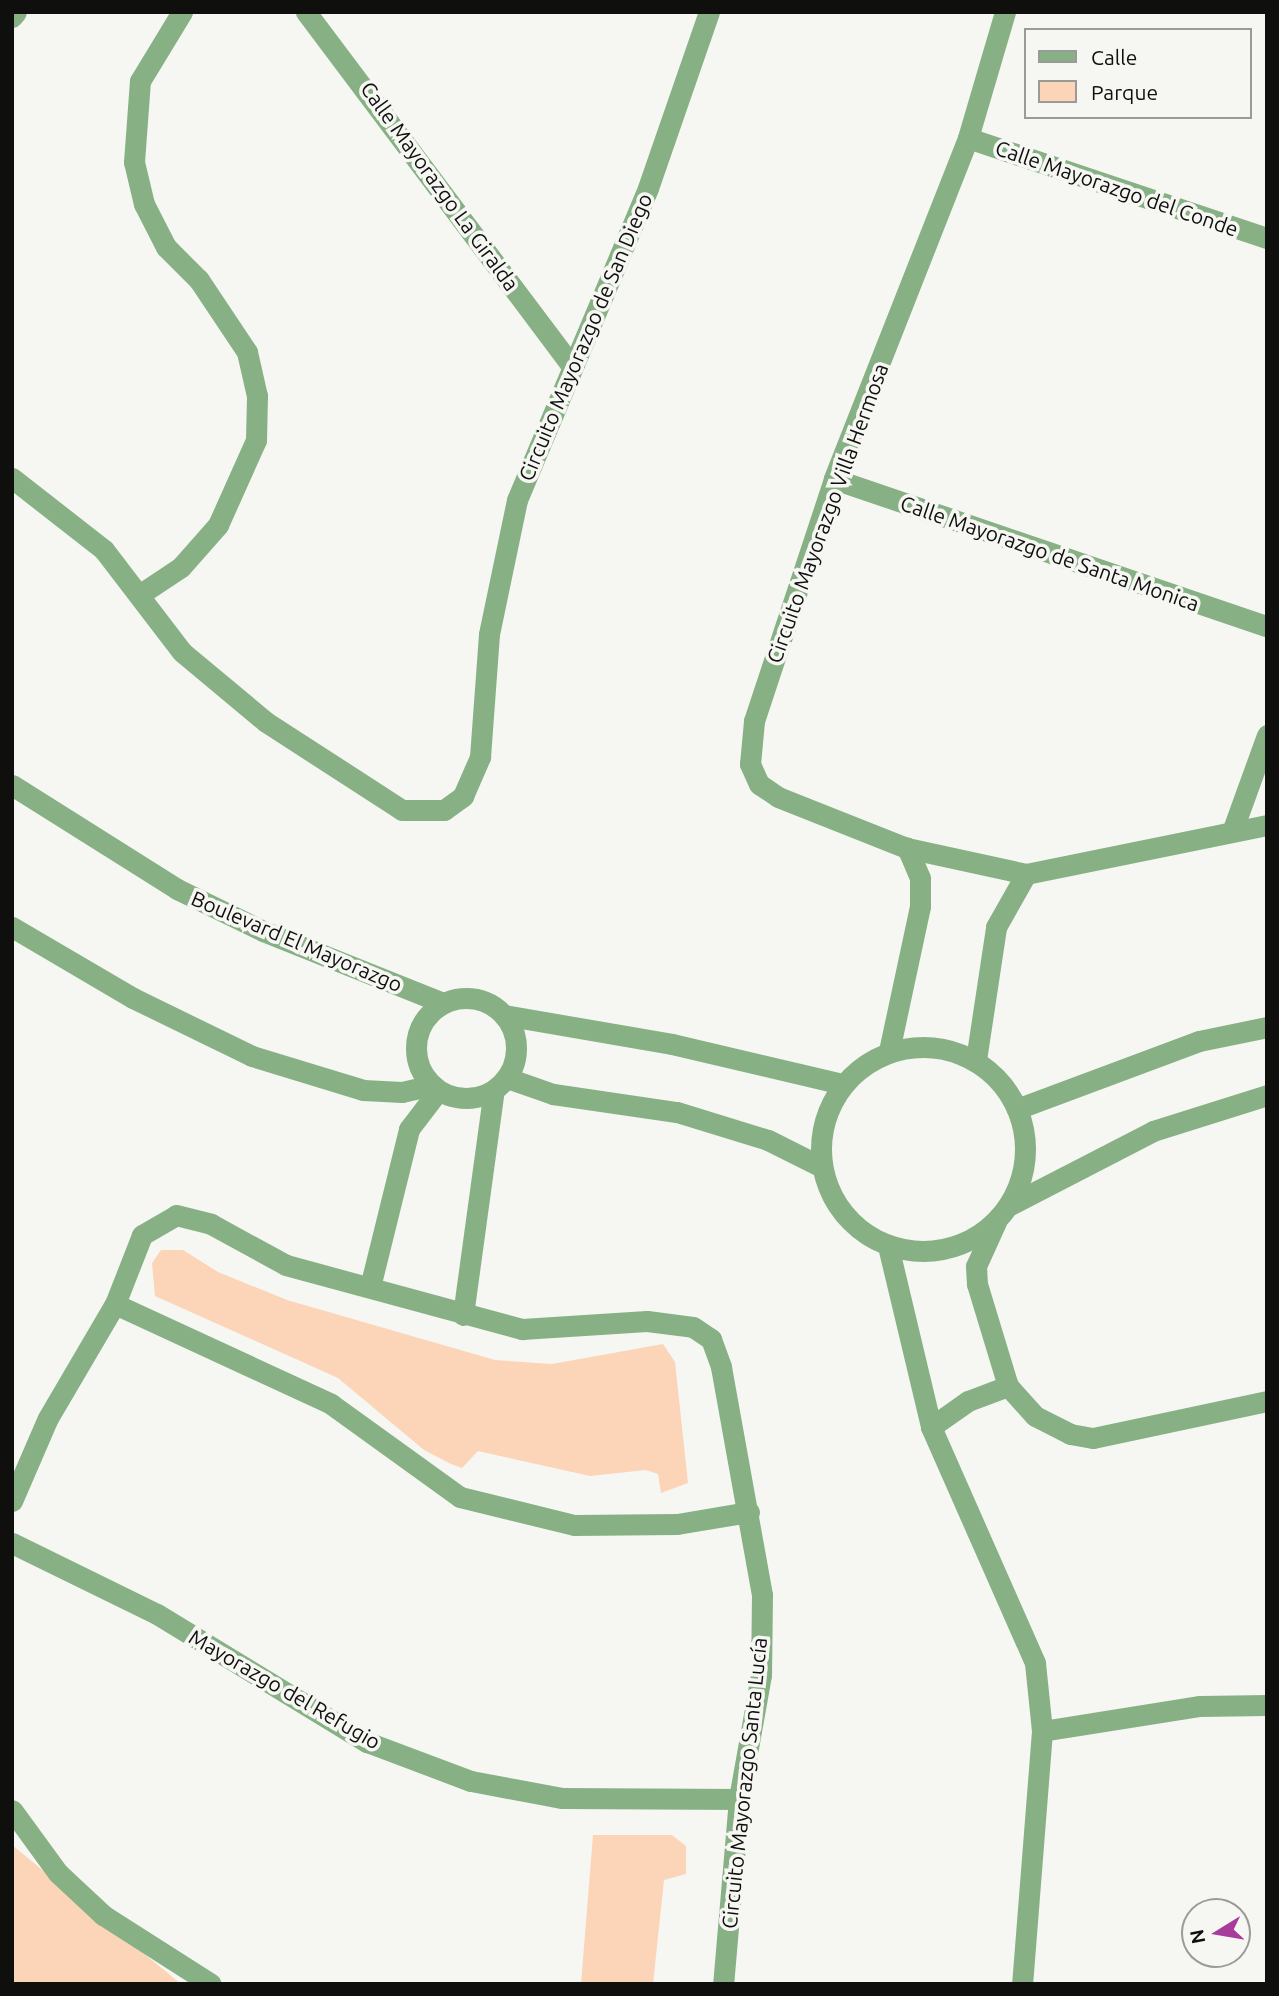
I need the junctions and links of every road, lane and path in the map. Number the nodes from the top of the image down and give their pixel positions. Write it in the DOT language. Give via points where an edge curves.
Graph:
graph roads {
  1 [pos="16,12"];
  2 [pos="182,12"];
  3 [pos="306,12"];
  4 [pos="709,12"];
  5 [pos="1005,12"];
  6 [pos="12,16"];
  7 [pos="968,138"];
  8 [pos="1267,238"];
  9 [pos="570,364"];
  10 [pos="12,478"];
  11 [pos="834,479"];
  12 [pos="142,593"];
  13 [pos="1267,626"];
  14 [pos="1267,734"];
  15 [pos="12,785"];
  16 [pos="1267,825"];
  17 [pos="1233,829"];
  18 [pos="907,848"];
  19 [pos="1026,874"];
  20 [pos="12,926"];
  21 [pos="443,1003"];
  22 [pos="504,1015"];
  23 [pos="1267,1027"];
  24 [pos="889,1051"];
  25 [pos="976,1060"];
  26 [pos="501,1084"];
  27 [pos="843,1084"];
  28 [pos="435,1088"];
  29 [pos="1267,1095"];
  30 [pos="1017,1109"];
  31 [pos="822,1167"];
  32 [pos="1002,1214"];
  33 [pos="888,1246"];
  34 [pos="370,1287"];
  35 [pos="115,1304"];
  36 [pos="463,1315"];
  37 [pos="1008,1386"];
  38 [pos="1267,1401"];
  39 [pos="931,1427"];
  40 [pos="12,1501"];
  41 [pos="749,1511"];
  42 [pos="12,1544"];
  43 [pos="1267,1705"];
  44 [pos="1042,1731"];
  45 [pos="739,1799"];
  46 [pos="12,1810"];
  47 [pos="211,1984"];
  48 [pos="723,1984"];
  49 [pos="1022,1984"];
  1 -- 6 [label="street"];
  2 -- 12 [label="street" via="140,81 134,162 144,204 166,247 200,280 247,352 257,396 256,440 218,525 181,567"];
  3 -- 9 [label="street, Calle Mayorazgo La Giralda"];
  4 -- 9 [label="street, Circuito Mayorazgo de San Diego" via="648,188"];
  5 -- 7 [label="street, Circuito Mayorazgo Villa Hermosa"];
  7 -- 8 [label="street, Calle Mayorazgo del Conde"];
  7 -- 11 [label="street, Circuito Mayorazgo Villa Hermosa"];
  9 -- 12 [label="street, Circuito Mayorazgo de San Diego" via="517,500 489,634 480,757 463,796 444,810 402,810 266,722 182,652"];
  10 -- 12 [label="street, Circuito Mayorazgo de San Diego" via="104,550"];
  11 -- 13 [label="street, Calle Mayorazgo de Santa Monica"];
  11 -- 18 [label="street, Circuito Mayorazgo Villa Hermosa" via="754,721 750,764 769,793"];
  14 -- 17 [label="street"];
  15 -- 21 [label="street, Boulevard El Mayorazgo" via="177,889 263,931"];
  16 -- 17 [label="street"];
  17 -- 19 [label="street"];
  18 -- 19 [label="street, Circuito Mayorazgo Villa Hermosa"];
  18 -- 24 [label="street" via="920,877 920,906"];
  19 -- 25 [label="street" via="996,927"];
  20 -- 28 [label="street" via="133,998 252,1056 363,1090"];
  21 -- 22 [label="street" via="476,999"];
  21 -- 28 [label="street" via="417,1041 422,1071"];
  22 -- 26 [label="street" via="517,1046"];
  22 -- 27 [label="street" via="672,1044"];
  23 -- 30 [label="street" via="1199,1041"];
  24 -- 25 [label="street" via="918,1045"];
  24 -- 27 [label="street"];
  25 -- 30 [label="street"];
  26 -- 28 [label="street" via="463,1098"];
  26 -- 31 [label="street" via="677,1112 768,1140"];
  26 -- 36 [label="street"];
  27 -- 31 [label="street" via="828,1109"];
  28 -- 34 [label="street" via="409,1129"];
  29 -- 32 [label="street" via="1153,1131"];
  30 -- 32 [label="street" via="1025,1142 1022,1175"];
  31 -- 33 [label="street" via="845,1216"];
  32 -- 33 [label="street" via="951,1246 926,1252"];
  32 -- 37 [label="street" via="976,1266 977,1284"];
  33 -- 39 [label="street"];
  34 -- 35 [label="street, Circuito Mayorazgo Santa Lucía" via="286,1265 211,1224 176,1215 142,1236"];
  34 -- 36 [label="street, Circuito Mayorazgo Santa Lucía"];
  35 -- 40 [label="street, Circuito Mayorazgo Santa Lucía" via="48,1418"];
  35 -- 41 [label="street" via="331,1404 414,1468 473,1501 574,1525 677,1524"];
  36 -- 41 [label="street, Circuito Mayorazgo Santa Lucía" via="522,1329 647,1321 693,1327 717,1352"];
  37 -- 38 [label="street" via="1035,1416 1081,1437 1126,1434"];
  37 -- 39 [label="street" via="968,1401"];
  39 -- 44 [label="street" via="1035,1663"];
  41 -- 45 [label="street, Circuito Mayorazgo Santa Lucía" via="762,1595 761,1675"];
  42 -- 45 [label="street, Mayorazgo del Refugio" via="157,1614 367,1742 471,1781 562,1798"];
  43 -- 44 [label="street" via="1200,1706"];
  44 -- 49 [label="street"];
  45 -- 48 [label="street, Circuito Mayorazgo Santa Lucía"];
  46 -- 47 [label="street" via="58,1873 103,1915"];
}
